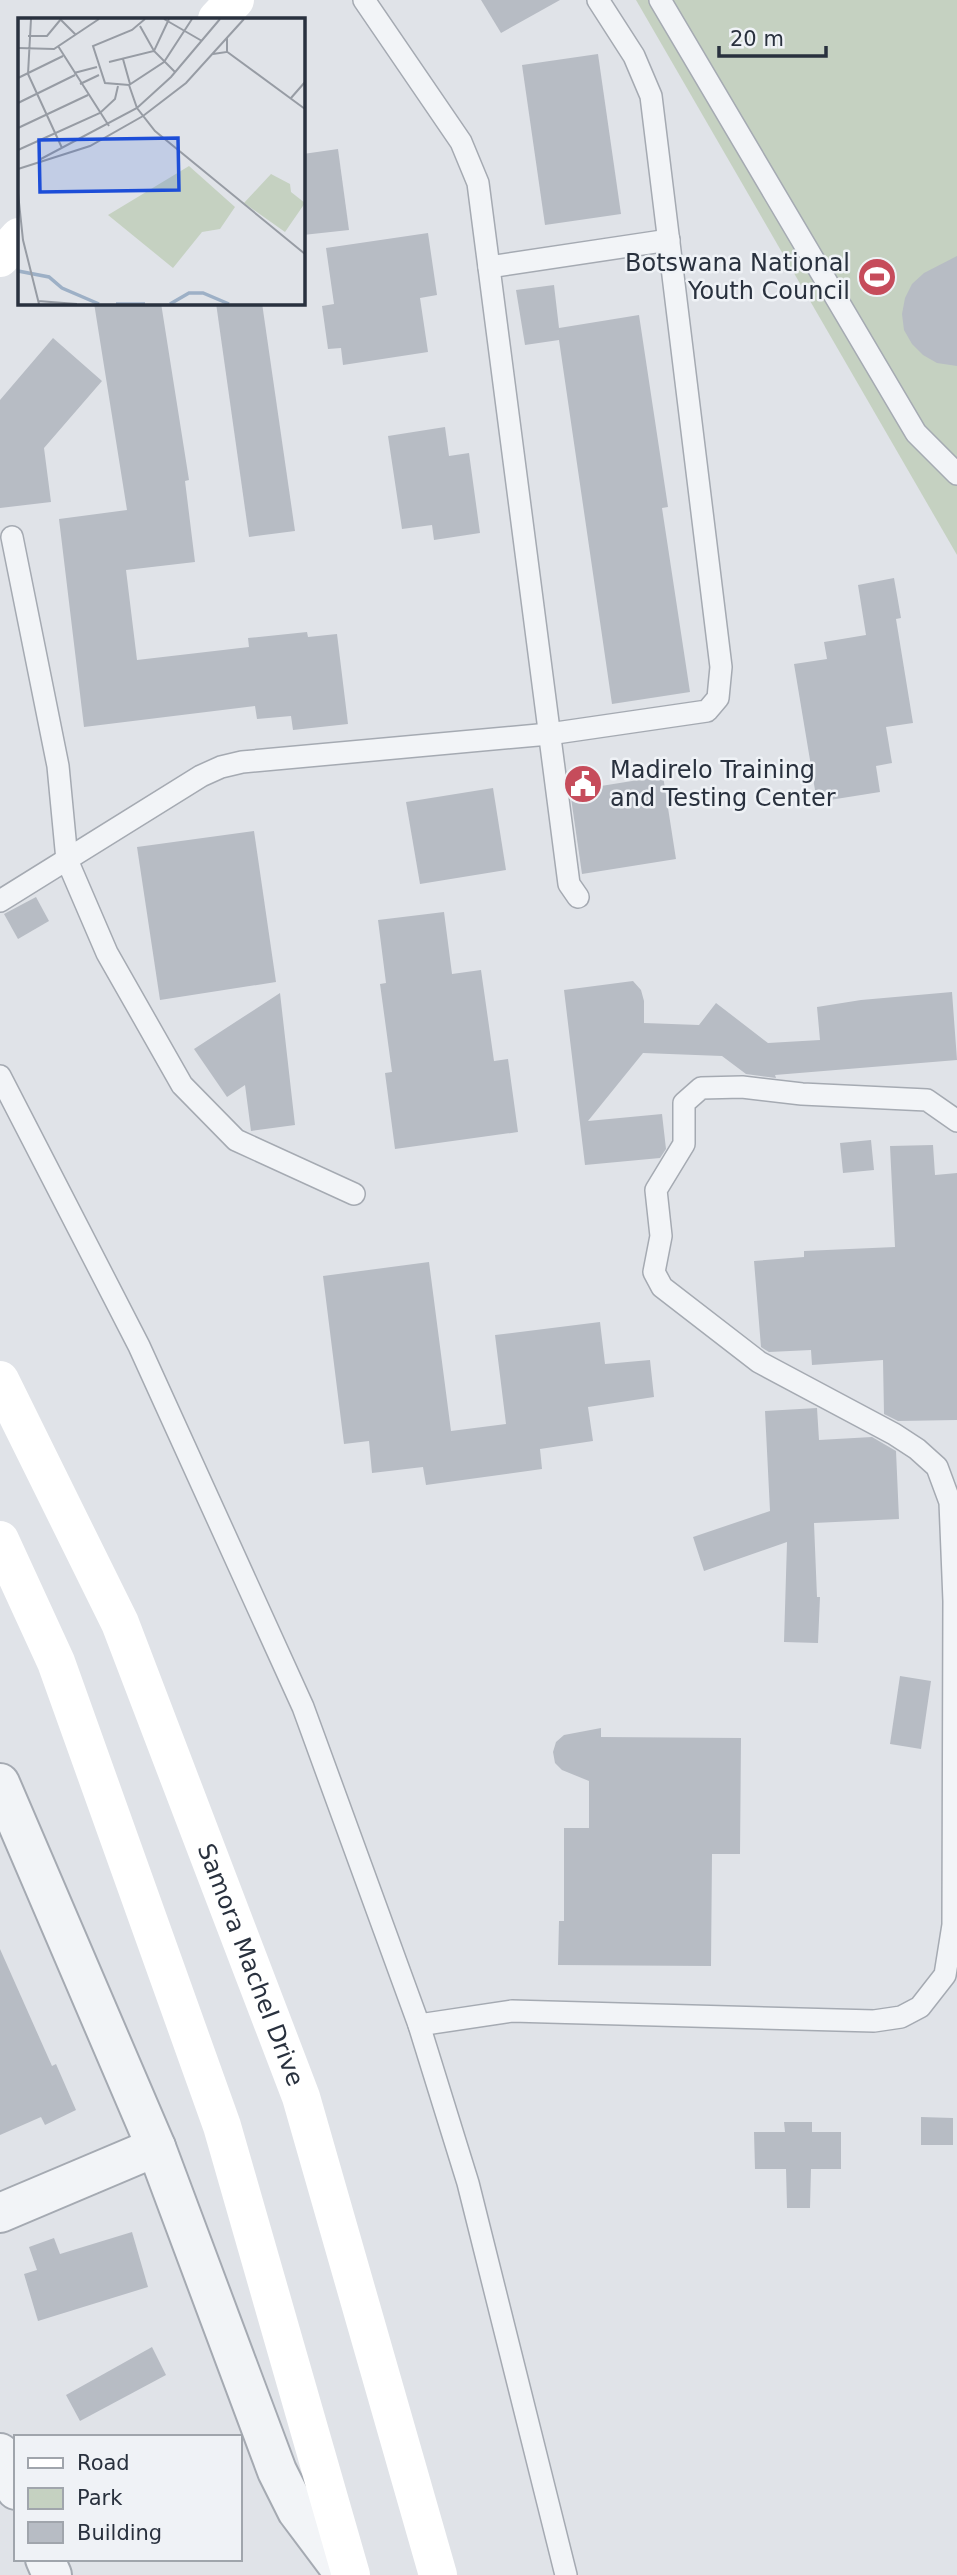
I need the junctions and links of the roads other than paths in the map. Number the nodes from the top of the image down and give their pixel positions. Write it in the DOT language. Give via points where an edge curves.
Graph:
graph roads {
  1 [pos="235,0"];
  2 [pos="364,0"];
  3 [pos="598,0"];
  4 [pos="660,0"];
  5 [pos="218,18"];
  6 [pos="18,238"];
  7 [pos="669,240"];
  8 [pos="0,258"];
  9 [pos="489,267"];
  10 [pos="957,474"];
  11 [pos="12,537"];
  12 [pos="549,734"];
  13 [pos="67,860"];
  14 [pos="578,897"];
  15 [pos="0,901"];
  16 [pos="0,1076"];
  17 [pos="957,1121"];
  18 [pos="354,1194"];
  19 [pos="0,1380"];
  20 [pos="0,1541"];
  21 [pos="0,1783"];
  22 [pos="419,2025"];
  23 [pos="156,2147"];
  24 [pos="0,2213"];
  25 [pos="0,2453"];
  26 [pos="14,2485"];
  27 [pos="345,2575"];
  28 [pos="351,2575"];
  29 [pos="438,2575"];
  30 [pos="566,2575"];
  1 -- 5 [label="main road"];
  2 -- 9 [label="lane" via="461,142 478,183"];
  3 -- 7 [label="lane" via="634,56 651,96"];
  4 -- 10 [label="lane" via="916,433"];
  6 -- 8 [label="main road"];
  7 -- 9 [label="lane"];
  7 -- 12 [label="lane" via="721,667 718,698 707,711"];
  9 -- 12 [label="lane"];
  11 -- 13 [label="lane" via="58,766"];
  12 -- 13 [label="lane" via="221,767"];
  12 -- 14 [label="lane" via="569,884"];
  13 -- 15 [label="lane"];
  13 -- 18 [label="lane" via="107,953 182,1085 236,1140"];
  16 -- 22 [label="lane" via="139,1346 289,1674"];
  17 -- 22 [label="lane" via="927,1100 701,1088 684,1103 684,1144 656,1190 661,1236 654,1272 662,1287 759,1362 894,1434 937,1467 950,1502 954,1601 953,1925 945,1975 920,2007 901,2017 874,2021 512,2011"];
  19 -- 29 [label="main road, Samora Machel Drive" via="120,1623 301,2097"];
  20 -- 28 [label="main road" via="55,1662 222,2126"];
  21 -- 23 [label="street"];
  22 -- 30 [label="lane" via="468,2183"];
  23 -- 24 [label="street"];
  23 -- 27 [label="street" via="277,2471 297,2511"];
  25 -- 26 [label="street"];
}
